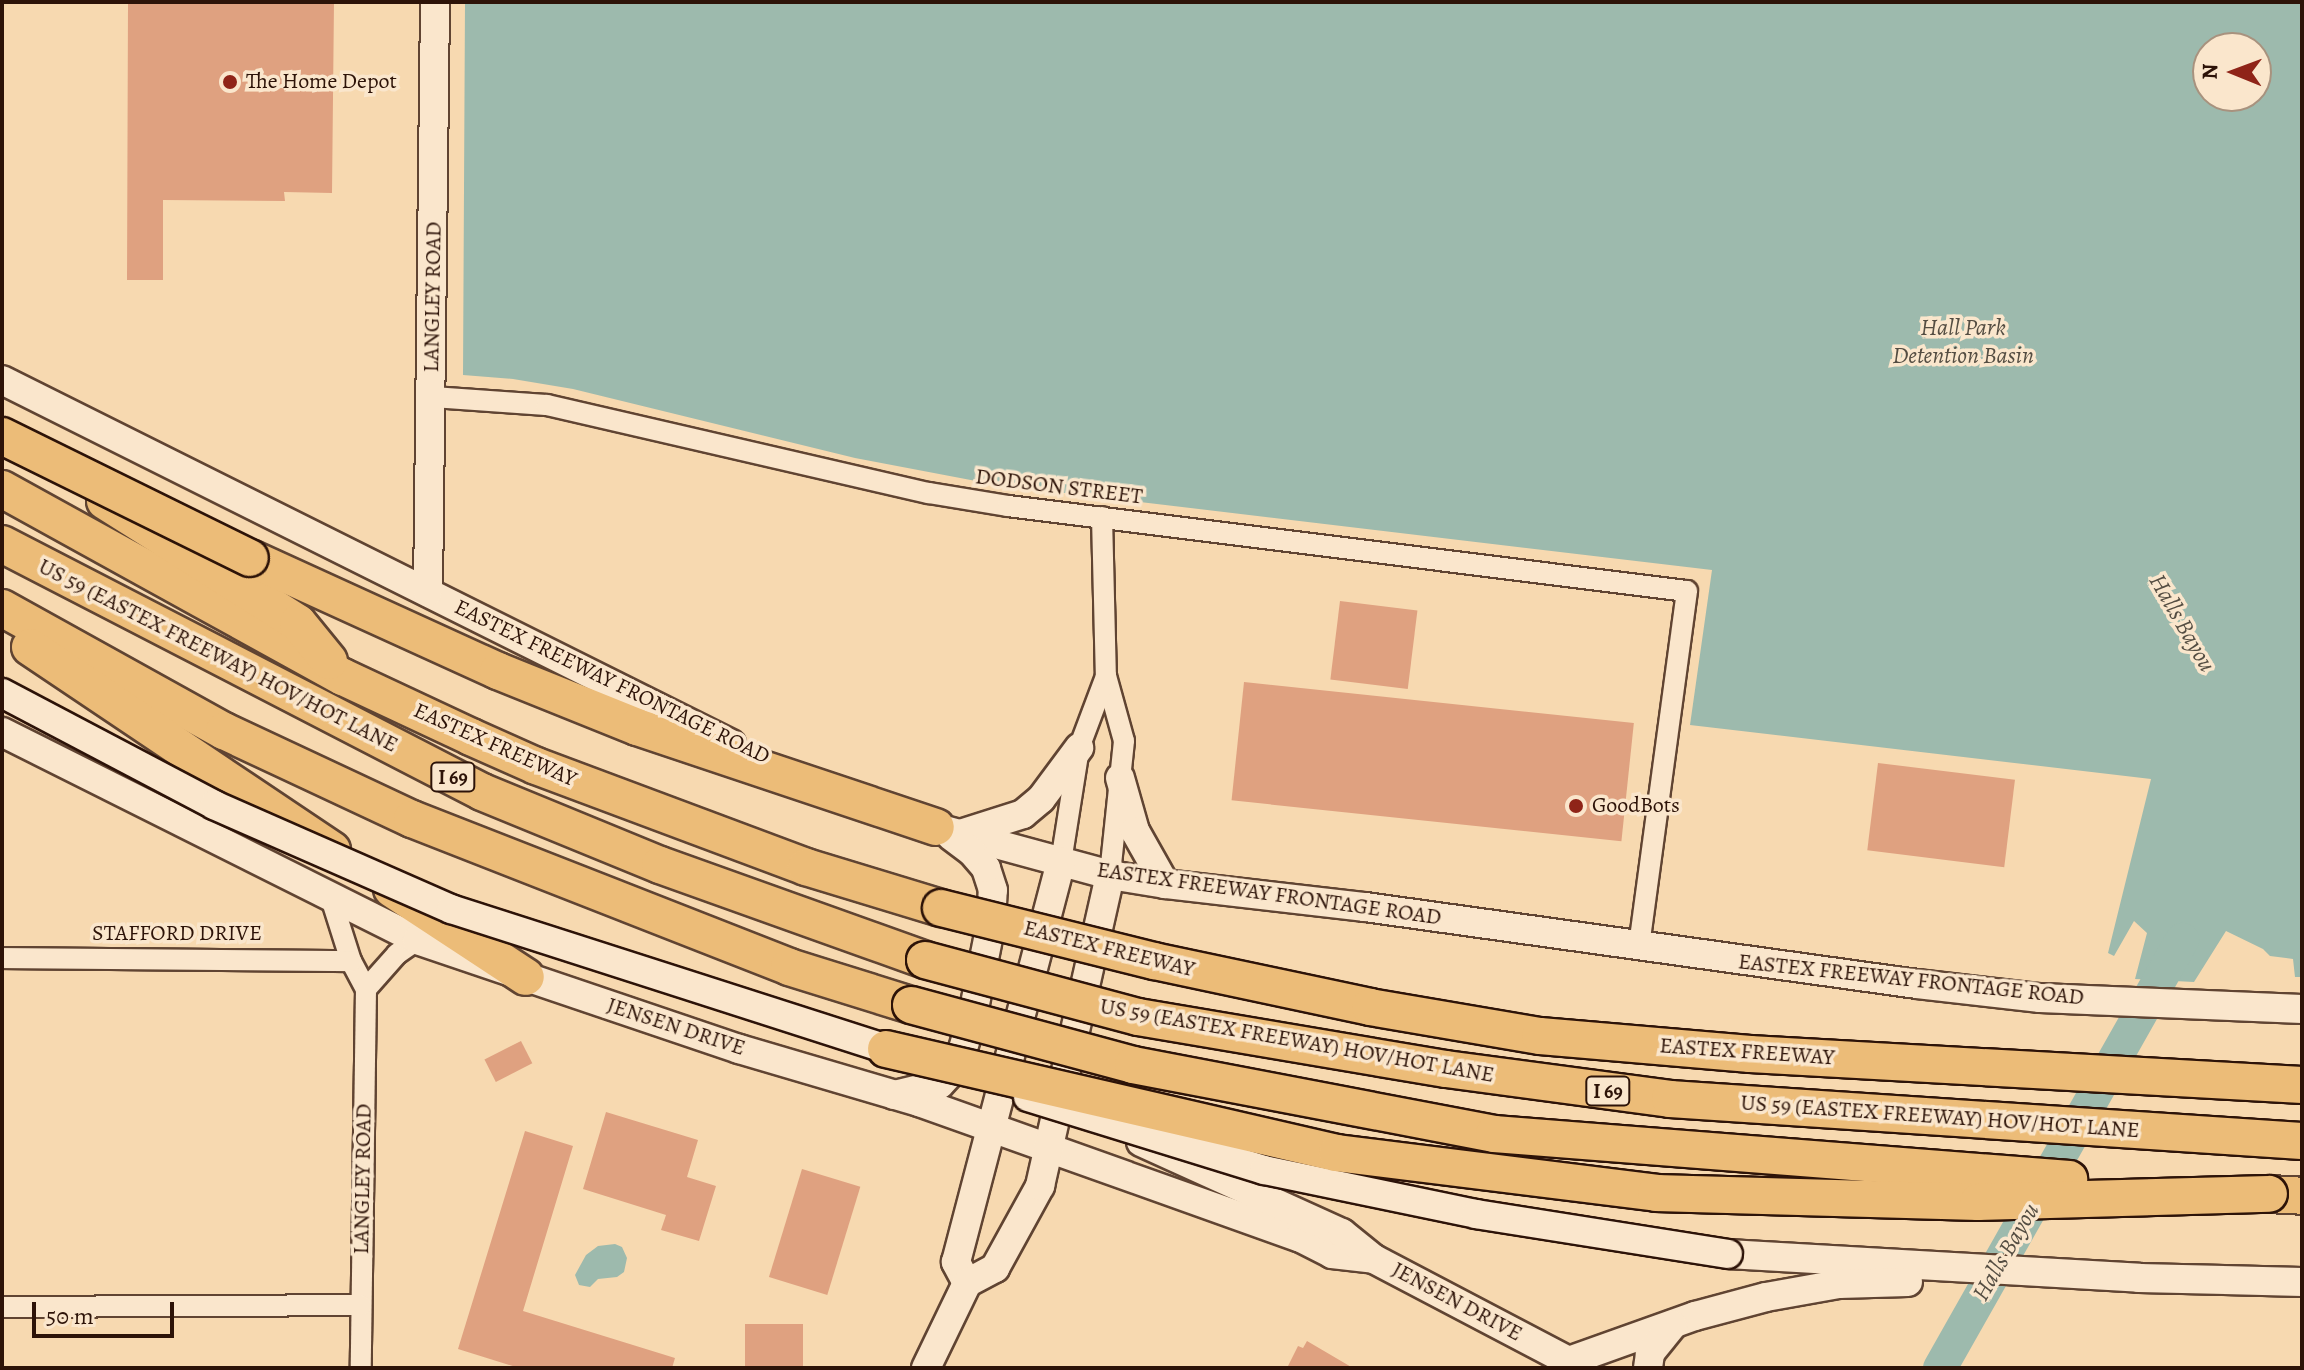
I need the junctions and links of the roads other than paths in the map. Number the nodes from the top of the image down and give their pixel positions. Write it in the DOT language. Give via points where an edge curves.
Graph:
graph roads {
  1 [pos="435,2"];
  2 [pos="2,380"];
  3 [pos="432,397"];
  4 [pos="2,436"];
  5 [pos="2,489"];
  6 [pos="1102,517"];
  7 [pos="2,544"];
  8 [pos="428,592"];
  9 [pos="2,608"];
  10 [pos="2,628"];
  11 [pos="1106,676"];
  12 [pos="343,677"];
  13 [pos="2,693"];
  14 [pos="2,732"];
  15 [pos="1079,748"];
  16 [pos="1120,778"];
  17 [pos="946,830"];
  18 [pos="1061,862"];
  19 [pos="1110,875"];
  20 [pos="1165,884"];
  21 [pos="331,898"];
  22 [pos="417,940"];
  23 [pos="1639,947"];
  24 [pos="2,958"];
  25 [pos="351,961"];
  26 [pos="526,977"];
  27 [pos="366,989"];
  28 [pos="2302,1009"];
  29 [pos="886,1049"];
  30 [pos="2302,1085"];
  31 [pos="893,1095"];
  32 [pos="1059,1100"];
  33 [pos="991,1128"];
  34 [pos="2302,1141"];
  35 [pos="1051,1149"];
  36 [pos="2286,1195"];
  37 [pos="1374,1259"];
  38 [pos="1841,1273"];
  39 [pos="2302,1282"];
  40 [pos="967,1283"];
  41 [pos="361,1305"];
  42 [pos="2,1307"];
  43 [pos="1673,1325"];
  44 [pos="1576,1364"];
  45 [pos="361,1368"];
  46 [pos="926,1368"];
  47 [pos="1648,1368"];
  1 -- 3 [label="main road, LANGLEY ROAD"];
  2 -- 8 [label="main road, EASTEX FREEWAY FRONTAGE ROAD"];
  3 -- 6 [label="street, DODSON STREET" via="547,405 929,493"];
  3 -- 8 [label="main road, LANGLEY ROAD"];
  4 -- 12 [label="highway" via="298,623"];
  4 -- 17 [label="highway, bridge" via="250,558 498,671 637,727"];
  5 -- 12 [label="highway, EASTEX FREEWAY / I 69"];
  6 -- 11 [label="street"];
  6 -- 23 [label="street, DODSON STREET" via="1687,591"];
  7 -- 34 [label="highway, US 59 (EASTEX FREEWAY) HOV/HOT LANE / I 69, bridge" via="482,792 660,865 925,960 1138,1017 1446,1069 1670,1099"];
  8 -- 17 [label="main road, EASTEX FREEWAY FRONTAGE ROAD" via="726,742"];
  9 -- 36 [label="highway, I 69, bridge" via="224,731 412,819 789,967 1133,1065 1494,1134"];
  10 -- 26 [label="highway"];
  11 -- 15 [label="street"];
  11 -- 16 [label="street" via="1124,741"];
  12 -- 30 [label="highway, EASTEX FREEWAY / I 69, bridge" via="536,766 806,867 941,908 1370,1007 1540,1036 1750,1054"];
  13 -- 29 [label="main road, bridge" via="214,805 451,909"];
  14 -- 21 [label="main road, JENSEN DRIVE"];
  15 -- 17 [label="main road" via="1041,799 1023,814"];
  15 -- 18 [label="street"];
  16 -- 19 [label="street"];
  16 -- 20 [label="main road" via="1135,831"];
  17 -- 18 [label="main road, EASTEX FREEWAY FRONTAGE ROAD"];
  17 -- 31 [label="main road" via="986,868 993,890 972,1019 958,1065 940,1084"];
  18 -- 19 [label="main road, EASTEX FREEWAY FRONTAGE ROAD"];
  18 -- 33 [label="main road"];
  19 -- 20 [label="main road, EASTEX FREEWAY FRONTAGE ROAD"];
  19 -- 32 [label="main road"];
  20 -- 23 [label="main road, EASTEX FREEWAY FRONTAGE ROAD"];
  21 -- 22 [label="main road, JENSEN DRIVE"];
  21 -- 25 [label="street, LANGLEY ROAD"];
  22 -- 26 [label="main road, JENSEN DRIVE"];
  22 -- 27 [label="street"];
  23 -- 28 [label="main road, EASTEX FREEWAY FRONTAGE ROAD" via="2040,998"];
  24 -- 25 [label="street, STAFFORD DRIVE"];
  25 -- 27 [label="street, LANGLEY ROAD"];
  26 -- 31 [label="main road, JENSEN DRIVE"];
  27 -- 41 [label="street, LANGLEY ROAD"];
  29 -- 36 [label="highway, bridge" via="1337,1153 1656,1193 1978,1202"];
  29 -- 38 [label="main road, bridge" via="1264,1170 1476,1214"];
  31 -- 33 [label="main road, JENSEN DRIVE"];
  32 -- 35 [label="main road"];
  32 -- 37 [label="main road, JENSEN DRIVE" via="1109,1128 1342,1233"];
  33 -- 35 [label="main road, JENSEN DRIVE"];
  33 -- 40 [label="main road" via="956,1262"];
  35 -- 37 [label="main road, JENSEN DRIVE" via="1299,1237 1332,1254"];
  35 -- 40 [label="main road" via="1040,1186 995,1268"];
  37 -- 44 [label="main road, JENSEN DRIVE"];
  38 -- 39 [label="main road" via="1979,1269"];
  38 -- 43 [label="main road"];
  40 -- 46 [label="main road"];
  41 -- 42 [label="street"];
  41 -- 45 [label="street, LANGLEY ROAD"];
  43 -- 44 [label="main road"];
  43 -- 47 [label="main road" via="1650,1353"];
}
